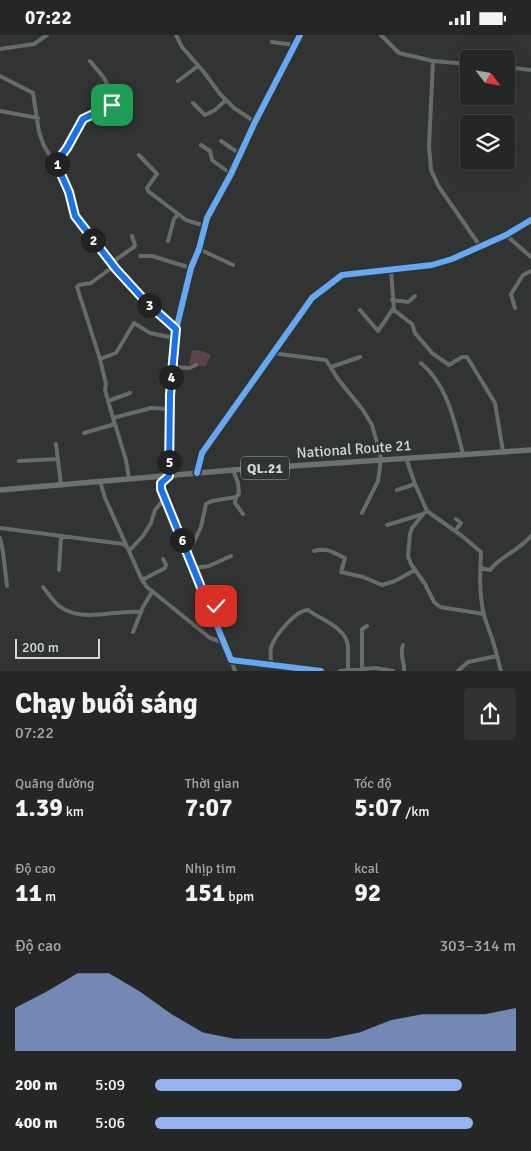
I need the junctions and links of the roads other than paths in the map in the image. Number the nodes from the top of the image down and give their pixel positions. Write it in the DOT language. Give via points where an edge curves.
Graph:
graph roads {
  1 [pos="47,35"];
  2 [pos="176,35"];
  3 [pos="300,35"];
  4 [pos="381,35"];
  5 [pos="272,42"];
  6 [pos="295,45"];
  7 [pos="0,49"];
  8 [pos="90,61"];
  9 [pos="433,61"];
  10 [pos="460,63"];
  11 [pos="198,65"];
  12 [pos="515,68"];
  13 [pos="531,70"];
  14 [pos="0,75"];
  15 [pos="178,81"];
  16 [pos="226,100"];
  17 [pos="194,103"];
  18 [pos="0,111"];
  19 [pos="38,118"];
  20 [pos="255,122"];
  21 [pos="221,141"];
  22 [pos="202,145"];
  23 [pos="240,154"];
  24 [pos="139,155"];
  25 [pos="56,163"];
  26 [pos="231,174"];
  27 [pos="178,214"];
  28 [pos="531,220"];
  29 [pos="205,226"];
  30 [pos="506,235"];
  31 [pos="132,236"];
  32 [pos="168,241"];
  33 [pos="480,246"];
  34 [pos="199,249"];
  35 [pos="140,256"];
  36 [pos="531,257"];
  37 [pos="112,265"];
  38 [pos="233,265"];
  39 [pos="190,268"];
  40 [pos="391,270"];
  41 [pos="531,271"];
  42 [pos="414,296"];
  43 [pos="392,300"];
  44 [pos="393,309"];
  45 [pos="515,309"];
  46 [pos="360,310"];
  47 [pos="176,329"];
  48 [pos="174,338"];
  49 [pos="272,353"];
  50 [pos="360,357"];
  51 [pos="100,359"];
  52 [pos="421,363"];
  53 [pos="196,365"];
  54 [pos="172,367"];
  55 [pos="331,367"];
  56 [pos="130,393"];
  57 [pos="108,401"];
  58 [pos="170,409"];
  59 [pos="113,418"];
  60 [pos="115,424"];
  61 [pos="84,433"];
  62 [pos="56,444"];
  63 [pos="531,449"];
  64 [pos="503,451"];
  65 [pos="463,454"];
  66 [pos="406,458"];
  67 [pos="58,459"];
  68 [pos="381,459"];
  69 [pos="19,461"];
  70 [pos="233,470"];
  71 [pos="197,473"];
  72 [pos="169,476"];
  73 [pos="129,479"];
  74 [pos="100,481"];
  75 [pos="415,484"];
  76 [pos="60,485"];
  77 [pos="0,490"];
  78 [pos="397,490"];
  79 [pos="236,497"];
  80 [pos="165,498"];
  81 [pos="426,512"];
  82 [pos="243,513"];
  83 [pos="362,513"];
  84 [pos="456,519"];
  85 [pos="387,525"];
  86 [pos="0,529"];
  87 [pos="455,531"];
  88 [pos="61,536"];
  89 [pos="531,537"];
  90 [pos="0,538"];
  91 [pos="128,549"];
  92 [pos="314,551"];
  93 [pos="188,554"];
  94 [pos="231,555"];
  95 [pos="163,559"];
  96 [pos="194,568"];
  97 [pos="480,568"];
  98 [pos="415,570"];
  99 [pos="59,571"];
  100 [pos="142,580"];
  101 [pos="7,586"];
  102 [pos="43,587"];
  103 [pos="152,592"];
  104 [pos="226,599"];
  105 [pos="208,602"];
  106 [pos="209,607"];
  107 [pos="233,609"];
  108 [pos="141,612"];
  109 [pos="484,614"];
  110 [pos="367,626"];
  111 [pos="133,632"];
  112 [pos="223,642"];
  113 [pos="403,645"];
  114 [pos="497,656"];
  115 [pos="231,659"];
  116 [pos="271,664"];
  117 [pos="362,669"];
  118 [pos="375,669"];
  119 [pos="461,670"];
  120 [pos="235,671"];
  121 [pos="321,671"];
  122 [pos="344,671"];
  123 [pos="393,671"];
  124 [pos="404,671"];
  125 [pos="501,671"];
  1 -- 7 [label="street" via="34,44"];
  2 -- 11 [label="street"];
  3 -- 6 [label="street"];
  4 -- 9 [label="street" via="399,53"];
  5 -- 6 [label="street"];
  6 -- 20 [label="street"];
  8 -- 25 [label="street" via="116,103 83,119"];
  9 -- 10 [label="street"];
  9 -- 33 [label="street" via="431,169 439,187"];
  11 -- 15 [label="street"];
  11 -- 16 [label="street"];
  12 -- 13 [label="street"];
  14 -- 19 [label="street" via="34,93"];
  16 -- 17 [label="street" via="206,115"];
  16 -- 20 [label="street"];
  18 -- 19 [label="street"];
  19 -- 25 [label="street" via="44,146"];
  20 -- 23 [label="street"];
  21 -- 23 [label="street"];
  22 -- 26 [label="street" via="210,151 212,160"];
  23 -- 26 [label="street"];
  24 -- 27 [label="street" via="157,174 148,191"];
  25 -- 37 [label="street" via="75,216"];
  26 -- 29 [label="street"];
  27 -- 29 [label="street"];
  27 -- 32 [label="street"];
  28 -- 30 [label="street"];
  29 -- 34 [label="street"];
  30 -- 33 [label="street"];
  30 -- 36 [label="street"];
  31 -- 37 [label="street" via="136,245"];
  33 -- 40 [label="street" via="432,265"];
  34 -- 38 [label="street"];
  34 -- 39 [label="street"];
  35 -- 39 [label="street" via="152,256"];
  37 -- 47 [label="street"];
  37 -- 51 [label="street" via="91,283 77,287"];
  39 -- 47 [label="street"];
  40 -- 43 [label="street"];
  40 -- 49 [label="street" via="342,275 312,298"];
  41 -- 45 [label="street" via="523,275 510,294"];
  42 -- 43 [label="street" via="408,303"];
  43 -- 44 [label="street"];
  44 -- 46 [label="street" via="378,331"];
  44 -- 64 [label="street" via="412,324 415,333 432,353 447,365 462,357 468,358 495,403"];
  47 -- 48 [label="street"];
  48 -- 51 [label="street" via="150,333 134,323 116,353"];
  48 -- 54 [label="street"];
  49 -- 55 [label="street" via="326,361"];
  49 -- 71 [label="street" via="202,453"];
  50 -- 55 [label="street"];
  51 -- 57 [label="street"];
  52 -- 65 [label="street" via="442,387"];
  53 -- 54 [label="street"];
  54 -- 58 [label="street"];
  55 -- 68 [label="street" via="368,417"];
  56 -- 57 [label="street"];
  57 -- 59 [label="street"];
  58 -- 59 [label="street" via="151,408"];
  58 -- 72 [label="street"];
  59 -- 60 [label="street"];
  60 -- 61 [label="street"];
  60 -- 73 [label="street"];
  62 -- 67 [label="street"];
  63 -- 64 [label="highway, National Route 21 / QL.21"];
  64 -- 65 [label="highway, National Route 21 / QL.21"];
  65 -- 66 [label="highway, National Route 21 / QL.21"];
  66 -- 68 [label="highway, National Route 21 / QL.21"];
  66 -- 75 [label="street"];
  67 -- 69 [label="street"];
  67 -- 76 [label="street"];
  68 -- 70 [label="highway, National Route 21 / QL.21"];
  68 -- 83 [label="street" via="376,488"];
  70 -- 71 [label="highway, National Route 21 / QL.21"];
  70 -- 79 [label="street" via="239,487"];
  71 -- 72 [label="highway, National Route 21 / QL.21"];
  72 -- 73 [label="highway, National Route 21 / QL.21"];
  72 -- 80 [label="street" via="161,483"];
  73 -- 74 [label="highway, National Route 21 / QL.21"];
  74 -- 76 [label="highway, National Route 21 / QL.21"];
  74 -- 91 [label="street"];
  75 -- 78 [label="street"];
  75 -- 81 [label="street"];
  76 -- 77 [label="highway, National Route 21 / QL.21"];
  79 -- 82 [label="street" via="235,503"];
  79 -- 93 [label="street" via="206,505 202,527"];
  80 -- 91 [label="street" via="143,536"];
  80 -- 93 [label="street"];
  81 -- 85 [label="street"];
  81 -- 87 [label="street"];
  81 -- 98 [label="street" via="410,534 408,556"];
  84 -- 87 [label="street" via="461,523"];
  86 -- 88 [label="street"];
  87 -- 97 [label="street" via="481,552"];
  88 -- 91 [label="street" via="123,544"];
  88 -- 99 [label="street"];
  89 -- 97 [label="street" via="490,570"];
  90 -- 101 [label="street"];
  91 -- 100 [label="street"];
  92 -- 98 [label="street" via="331,551 344,559 341,572 379,584 390,583"];
  93 -- 96 [label="street"];
  94 -- 96 [label="street" via="209,566"];
  95 -- 100 [label="street" via="166,568"];
  96 -- 105 [label="street"];
  97 -- 109 [label="street"];
  98 -- 109 [label="street" via="434,603 440,607"];
  100 -- 103 [label="street"];
  102 -- 108 [label="street" via="58,605 69,611 91,616"];
  103 -- 108 [label="street"];
  103 -- 112 [label="street" via="214,640"];
  104 -- 105 [label="street"];
  105 -- 106 [label="street"];
  106 -- 107 [label="street" via="223,605"];
  106 -- 112 [label="street"];
  108 -- 111 [label="street"];
  109 -- 114 [label="street"];
  110 -- 117 [label="street" via="362,629"];
  112 -- 115 [label="street"];
  113 -- 124 [label="street"];
  114 -- 119 [label="street" via="468,662"];
  114 -- 125 [label="street"];
  115 -- 116 [label="street"];
  115 -- 120 [label="street"];
  116 -- 121 [label="street"];
  116 -- 122 [label="street" via="272,646 282,629 298,613 308,610 342,633 348,645"];
  117 -- 118 [label="street"];
  117 -- 122 [label="street"];
  118 -- 123 [label="street"];
}
